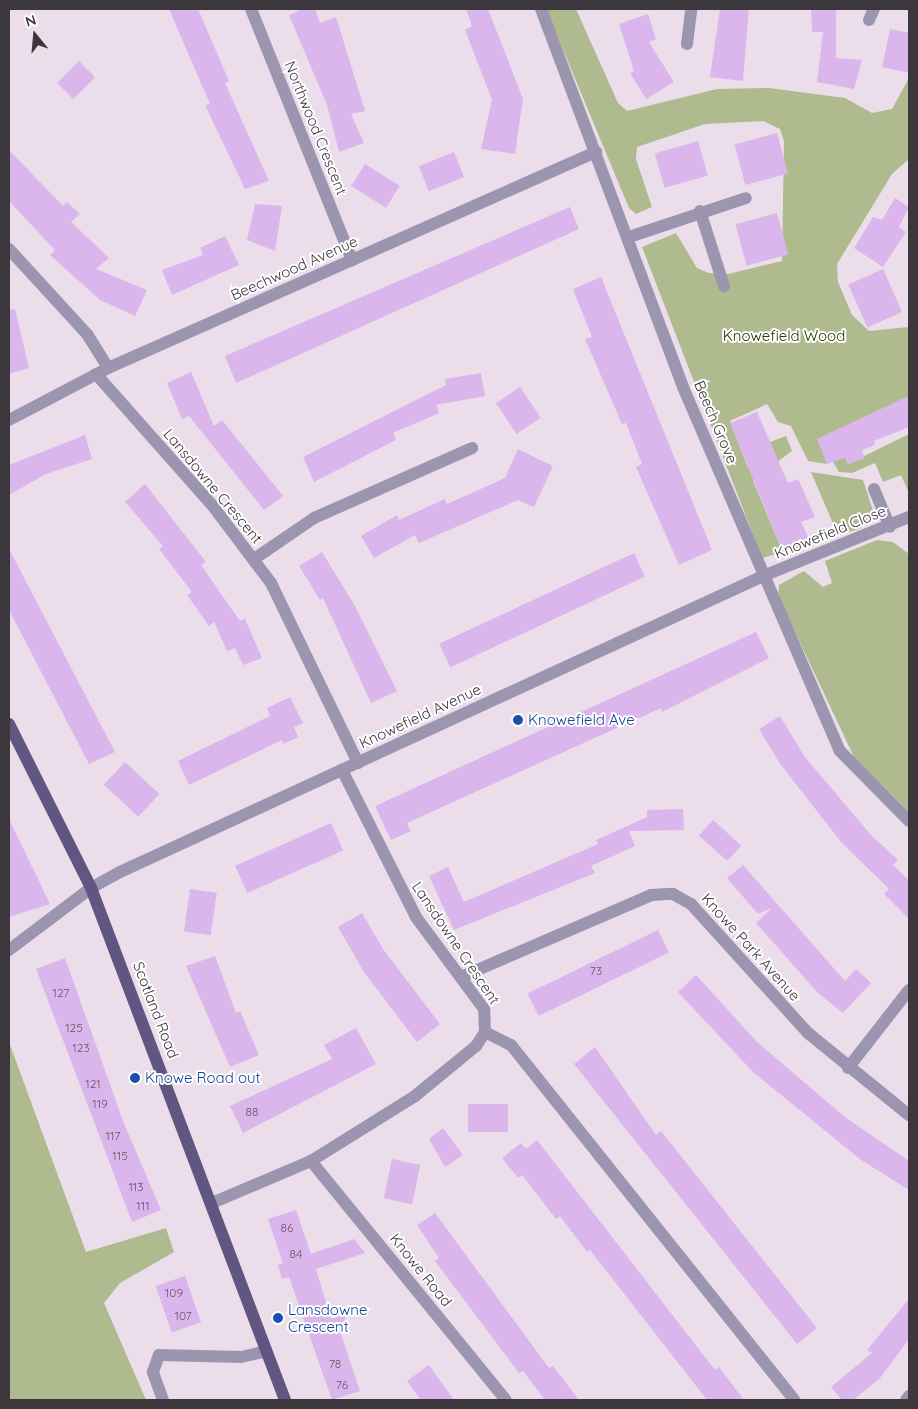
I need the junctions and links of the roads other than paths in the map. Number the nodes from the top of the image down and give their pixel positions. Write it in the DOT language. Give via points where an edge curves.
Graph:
graph roads {
  1 [pos="251,9"];
  2 [pos="540,9"];
  3 [pos="691,9"];
  4 [pos="687,44"];
  5 [pos="596,152"];
  6 [pos="746,198"];
  7 [pos="700,211"];
  8 [pos="629,237"];
  9 [pos="9,249"];
  10 [pos="352,260"];
  11 [pos="724,286"];
  12 [pos="108,368"];
  13 [pos="96,374"];
  14 [pos="9,420"];
  15 [pos="472,448"];
  16 [pos="874,489"];
  17 [pos="909,517"];
  18 [pos="890,527"];
  19 [pos="254,559"];
  20 [pos="763,576"];
  21 [pos="9,724"];
  22 [pos="358,763"];
  23 [pos="342,770"];
  24 [pos="909,821"];
  25 [pos="91,888"];
  26 [pos="9,950"];
  27 [pos="461,977"];
  28 [pos="909,990"];
  29 [pos="485,1032"];
  30 [pos="848,1068"];
  31 [pos="909,1114"];
  32 [pos="311,1160"];
  33 [pos="212,1203"];
  34 [pos="266,1351"];
  35 [pos="909,1396"];
  36 [pos="163,1400"];
  37 [pos="285,1400"];
  38 [pos="506,1400"];
  39 [pos="794,1400"];
  40 [pos="906,1400"];
  1 -- 10 [label="street, Northwood Crescent"];
  2 -- 5 [label="street, Beech Grove"];
  3 -- 4 [label="street"];
  5 -- 8 [label="street, Beech Grove"];
  5 -- 10 [label="street, Beechwood Avenue"];
  6 -- 7 [label="street"];
  7 -- 8 [label="street"];
  7 -- 11 [label="street"];
  8 -- 20 [label="street, Beech Grove" via="684,387"];
  9 -- 12 [label="street" via="87,334"];
  10 -- 12 [label="street, Beechwood Avenue"];
  12 -- 13 [label="street, Beechwood Avenue"];
  13 -- 14 [label="street, Beechwood Avenue"];
  13 -- 19 [label="street, Lansdowne Crescent" via="212,505"];
  15 -- 19 [label="street" via="314,518"];
  16 -- 18 [label="street"];
  17 -- 18 [label="street, Knowefield Close"];
  18 -- 20 [label="street, Knowefield Close"];
  19 -- 22 [label="street, Lansdowne Crescent" via="293,625"];
  20 -- 22 [label="street, Knowefield Avenue"];
  20 -- 24 [label="street, Beech Grove" via="840,751"];
  21 -- 25 [label="main road, Scotland Road"];
  22 -- 23 [label="street, Knowefield Avenue"];
  23 -- 25 [label="street, Knowefield Avenue"];
  23 -- 27 [label="street, Lansdowne Crescent" via="398,886"];
  25 -- 26 [label="street, Knowefield Avenue"];
  25 -- 33 [label="main road, Scotland Road"];
  27 -- 29 [label="street, Lansdowne Crescent" via="484,1009"];
  27 -- 30 [label="street, Knowe Park Avenue" via="646,897 673,894 691,904 758,982"];
  28 -- 30 [label="street"];
  29 -- 32 [label="street" via="476,1046 415,1096"];
  29 -- 39 [label="street" via="511,1045"];
  30 -- 31 [label="street, Knowe Park Avenue"];
  32 -- 33 [label="street"];
  32 -- 38 [label="street, Knowe Road"];
  33 -- 34 [label="main road, Scotland Road"];
  34 -- 36 [label="street" via="241,1357 166,1354 154,1360 153,1372"];
  34 -- 37 [label="main road, Scotland Road"];
  35 -- 40 [label="street"];
}
